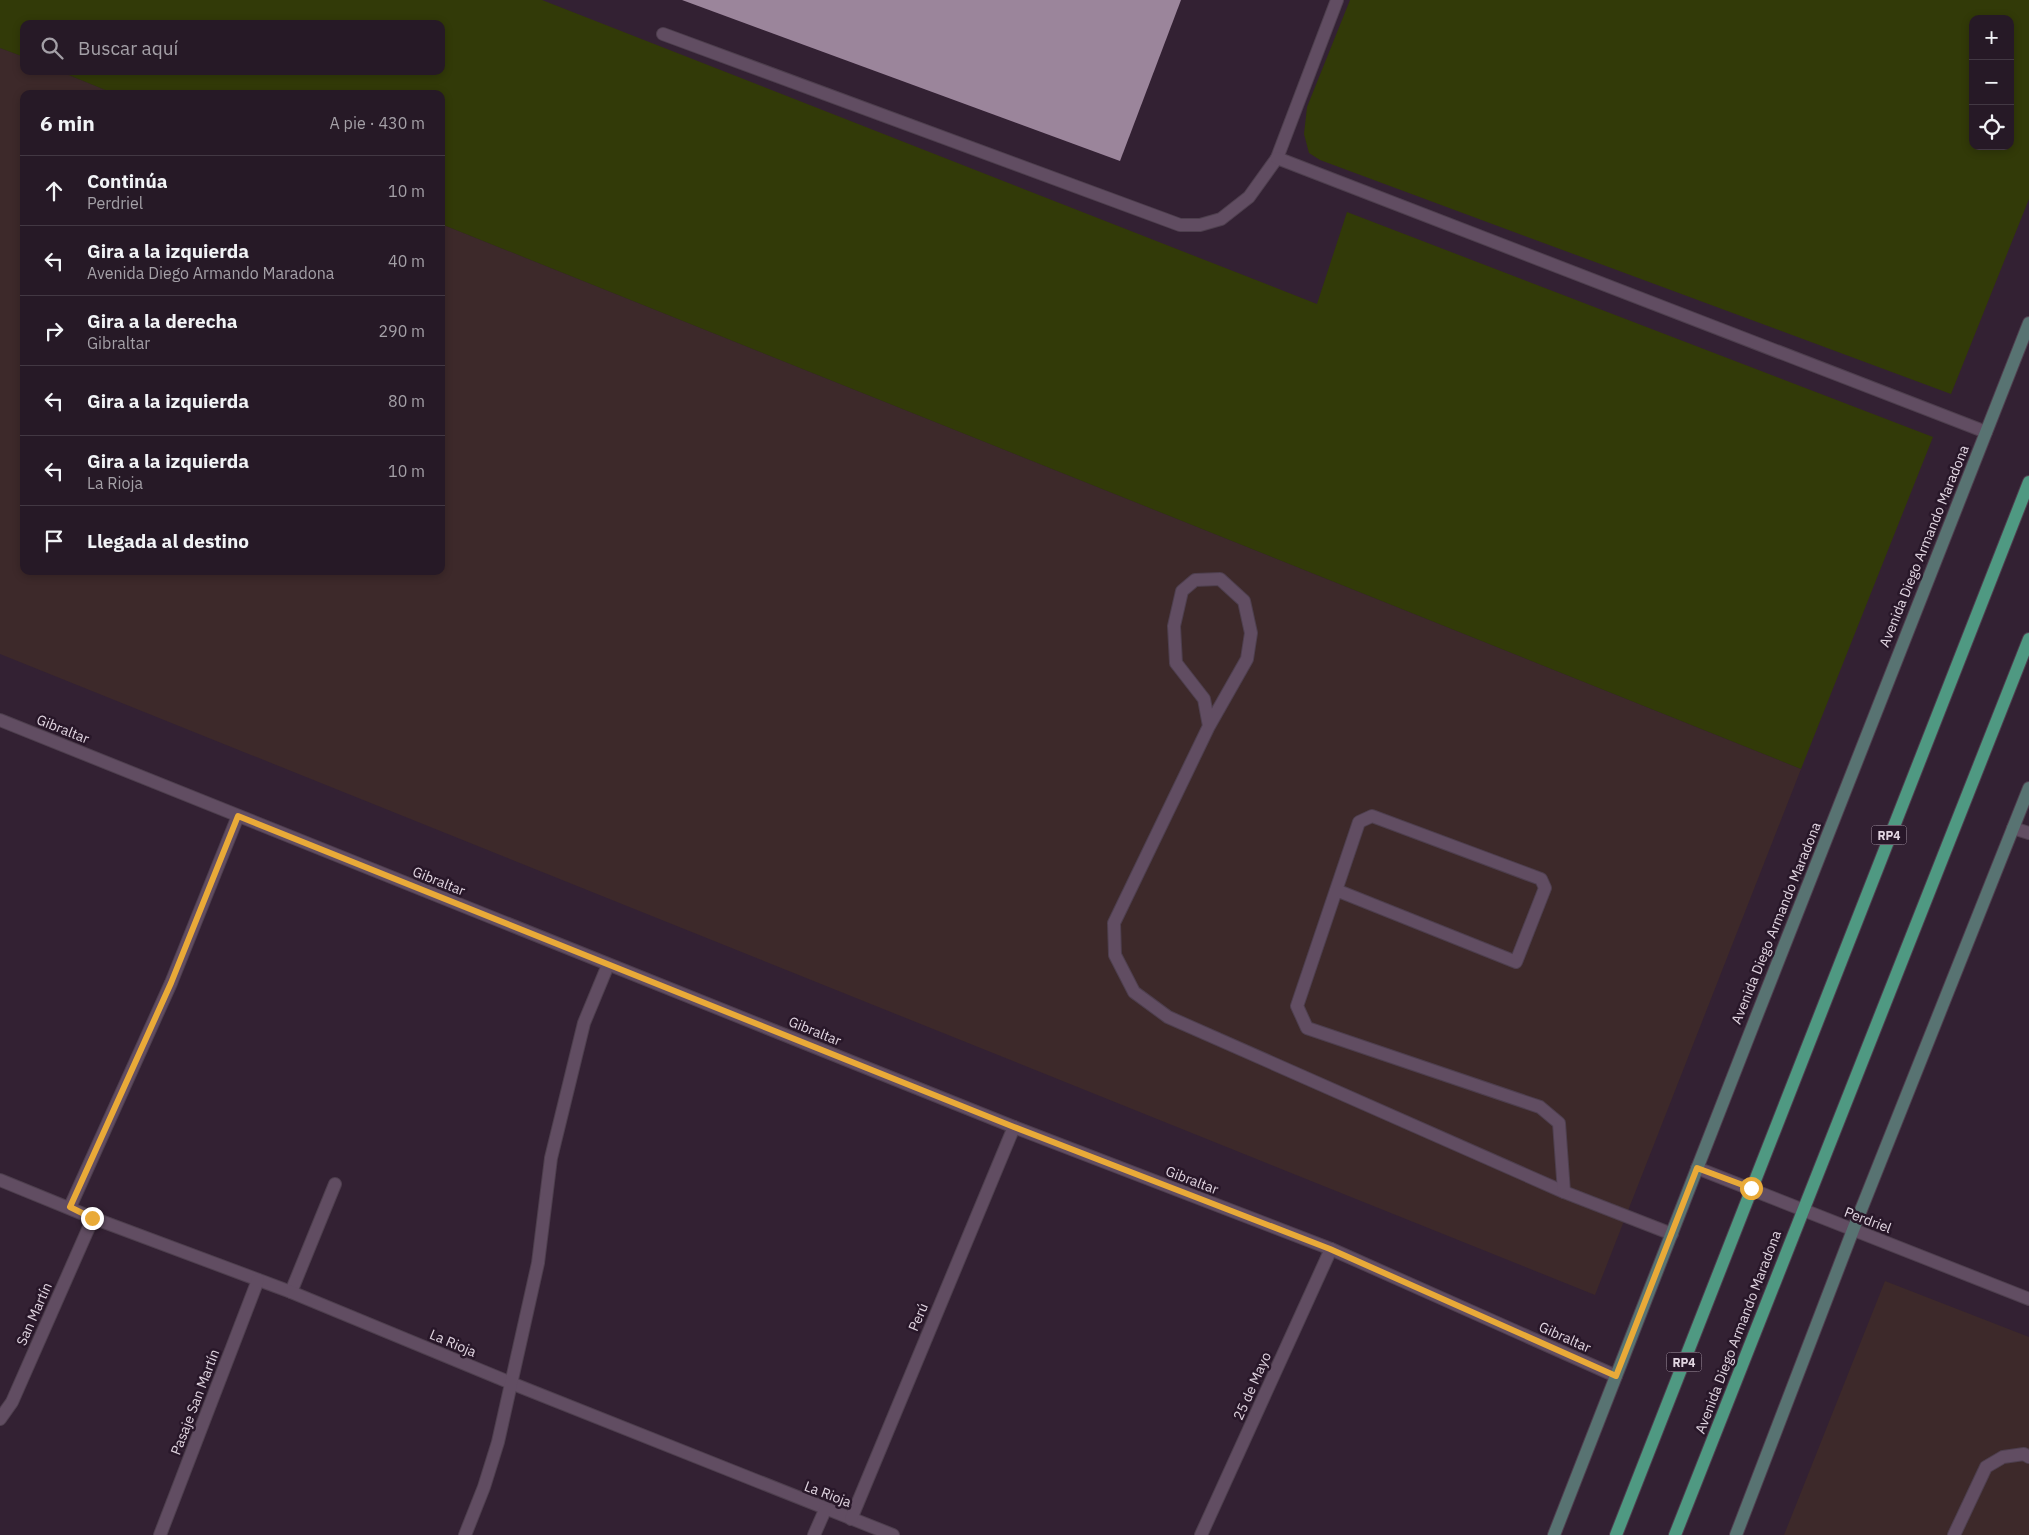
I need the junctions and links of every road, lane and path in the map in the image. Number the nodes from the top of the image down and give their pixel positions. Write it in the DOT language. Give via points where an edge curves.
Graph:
graph roads {
  1 [pos="1336,0"];
  2 [pos="663,34"];
  3 [pos="1277,158"];
  4 [pos="2029,323"];
  5 [pos="1986,432"];
  6 [pos="2029,482"];
  7 [pos="2029,639"];
  8 [pos="0,720"];
  9 [pos="1209,726"];
  10 [pos="2029,788"];
  11 [pos="238,816"];
  12 [pos="2013,828"];
  13 [pos="2029,833"];
  14 [pos="1336,890"];
  15 [pos="608,965"];
  16 [pos="1014,1127"];
  17 [pos="1697,1168"];
  18 [pos="0,1180"];
  19 [pos="335,1184"];
  20 [pos="1751,1188"];
  21 [pos="1564,1192"];
  22 [pos="70,1207"];
  23 [pos="1802,1210"];
  24 [pos="92,1218"];
  25 [pos="1853,1230"];
  26 [pos="1672,1234"];
  27 [pos="1330,1249"];
  28 [pos="258,1280"];
  29 [pos="290,1292"];
  30 [pos="2029,1299"];
  31 [pos="1616,1376"];
  32 [pos="511,1383"];
  33 [pos="0,1419"];
  34 [pos="2029,1456"];
  35 [pos="825,1510"];
  36 [pos="851,1519"];
  37 [pos="1556,1534"];
  38 [pos="160,1535"];
  39 [pos="465,1535"];
  40 [pos="814,1535"];
  41 [pos="893,1535"];
  42 [pos="1201,1535"];
  43 [pos="1616,1535"];
  44 [pos="1675,1535"];
  45 [pos="1736,1535"];
  46 [pos="1954,1535"];
  1 -- 3 [label="street"];
  2 -- 3 [label="street" via="1180,225 1200,225 1221,219 1249,197"];
  3 -- 5 [label="street"];
  4 -- 5 [label="street, Avenida Diego Armando Maradona"];
  5 -- 17 [label="street, Avenida Diego Armando Maradona"];
  6 -- 20 [label="main road, RP4"];
  7 -- 23 [label="main road, Avenida Diego Armando Maradona"];
  8 -- 11 [label="street, Gibraltar"];
  9 -- 9 [label="street" via="1204,699 1176,663 1174,626 1182,591 1195,580 1220,579 1244,601 1251,633 1246,659"];
  9 -- 21 [label="street" via="1114,923 1114,955 1134,992 1168,1017"];
  10 -- 12 [label="street"];
  11 -- 15 [label="street, Gibraltar"];
  11 -- 22 [label="street" via="171,983"];
  12 -- 13 [label="street"];
  12 -- 25 [label="street"];
  14 -- 14 [label="street" via="1516,962 1545,888 1541,879 1372,816 1359,822"];
  14 -- 21 [label="street" via="1297,1006 1307,1028 1540,1107 1559,1122"];
  15 -- 16 [label="street, Gibraltar"];
  15 -- 32 [label="street" via="584,1023 551,1158 538,1263"];
  16 -- 27 [label="street, Gibraltar"];
  16 -- 36 [label="street, Perú"];
  17 -- 20 [label="street, Perdriel"];
  17 -- 26 [label="street, Avenida Diego Armando Maradona"];
  18 -- 22 [label="street, La Rioja"];
  19 -- 29 [label="street"];
  20 -- 23 [label="street, Perdriel"];
  20 -- 43 [label="main road, RP4"];
  21 -- 26 [label="street"];
  22 -- 24 [label="street, La Rioja"];
  23 -- 25 [label="street, Perdriel"];
  23 -- 44 [label="main road, Avenida Diego Armando Maradona"];
  24 -- 28 [label="street, La Rioja"];
  24 -- 33 [label="street, San Martín" via="12,1402"];
  25 -- 30 [label="street, Perdriel"];
  25 -- 45 [label="street"];
  26 -- 31 [label="street, Avenida Diego Armando Maradona"];
  27 -- 31 [label="street, Gibraltar"];
  27 -- 42 [label="street, 25 de Mayo"];
  28 -- 29 [label="street, La Rioja"];
  28 -- 38 [label="street, Pasaje San Martín"];
  29 -- 32 [label="street, La Rioja"];
  31 -- 37 [label="street, Avenida Diego Armando Maradona"];
  32 -- 35 [label="street, La Rioja"];
  32 -- 39 [label="street" via="498,1442"];
  34 -- 46 [label="street" via="2003,1456 1986,1467"];
  35 -- 36 [label="street, La Rioja"];
  35 -- 40 [label="street"];
  36 -- 41 [label="street, La Rioja"];
}
